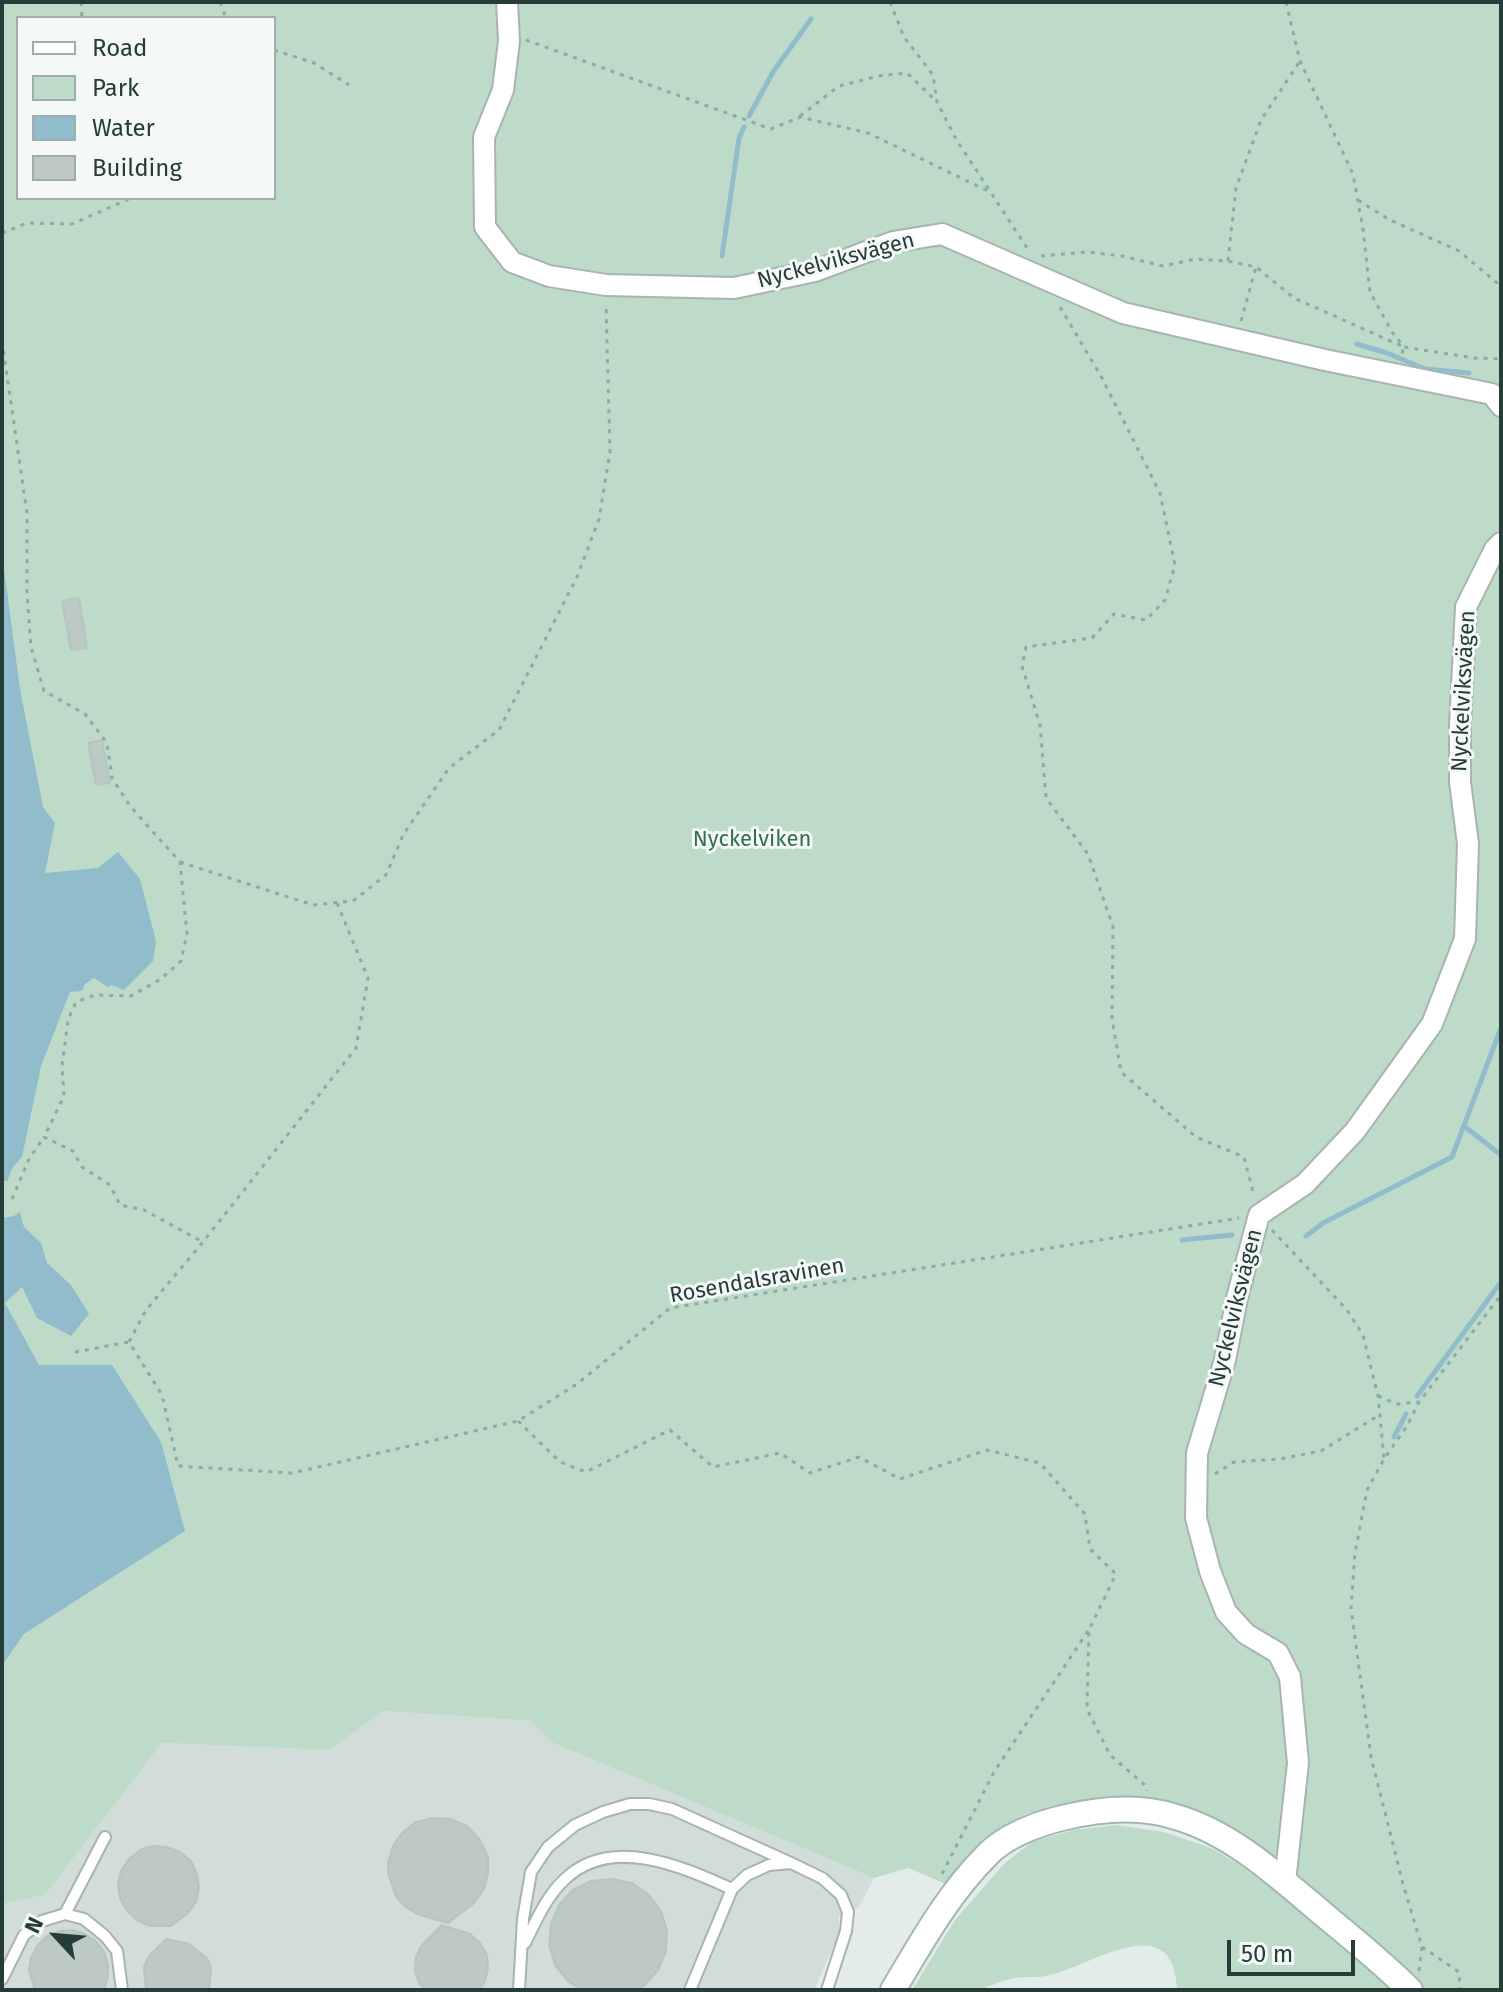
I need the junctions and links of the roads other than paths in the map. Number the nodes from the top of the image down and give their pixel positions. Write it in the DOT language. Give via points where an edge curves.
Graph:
graph roads {
  1 [pos="507,2"];
  2 [pos="1501,406"];
  3 [pos="1501,543"];
  4 [pos="105,1837"];
  5 [pos="791,1863"];
  6 [pos="1285,1882"];
  7 [pos="732,1889"];
  8 [pos="65,1914"];
  9 [pos="522,1948"];
  10 [pos="2,1979"];
  11 [pos="1414,1984"];
  12 [pos="122,1990"];
  13 [pos="519,1990"];
  14 [pos="690,1990"];
  15 [pos="827,1990"];
  16 [pos="893,1990"];
  1 -- 2 [label="street, Nyckelviksvägen" via="503,90 484,137 485,227 512,262 549,276 606,285 734,288 815,271 893,242 942,234 1123,313 1492,394"];
  3 -- 6 [label="street, Nyckelviksvägen" via="1466,607 1460,726 1468,844 1465,939 1432,1024 1355,1131 1305,1184 1259,1215 1197,1453 1196,1518 1226,1612 1246,1634 1278,1653 1290,1677 1298,1763"];
  4 -- 8 [label="lane"];
  5 -- 7 [label="lane" via="769,1865"];
  5 -- 9 [label="lane" via="672,1809 630,1804 603,1812 575,1825 548,1847 531,1872"];
  5 -- 15 [label="lane" via="822,1878 841,1895 848,1912"];
  6 -- 11 [label="street"];
  6 -- 16 [label="street" via="1226,1839 1176,1816 1095,1809 1037,1824 989,1852 953,1894"];
  7 -- 9 [label="lane" via="650,1858 588,1864 565,1879"];
  7 -- 14 [label="lane"];
  8 -- 10 [label="lane" via="42,1921 24,1935"];
  8 -- 12 [label="lane" via="84,1919 117,1951"];
  9 -- 13 [label="lane"];
}
